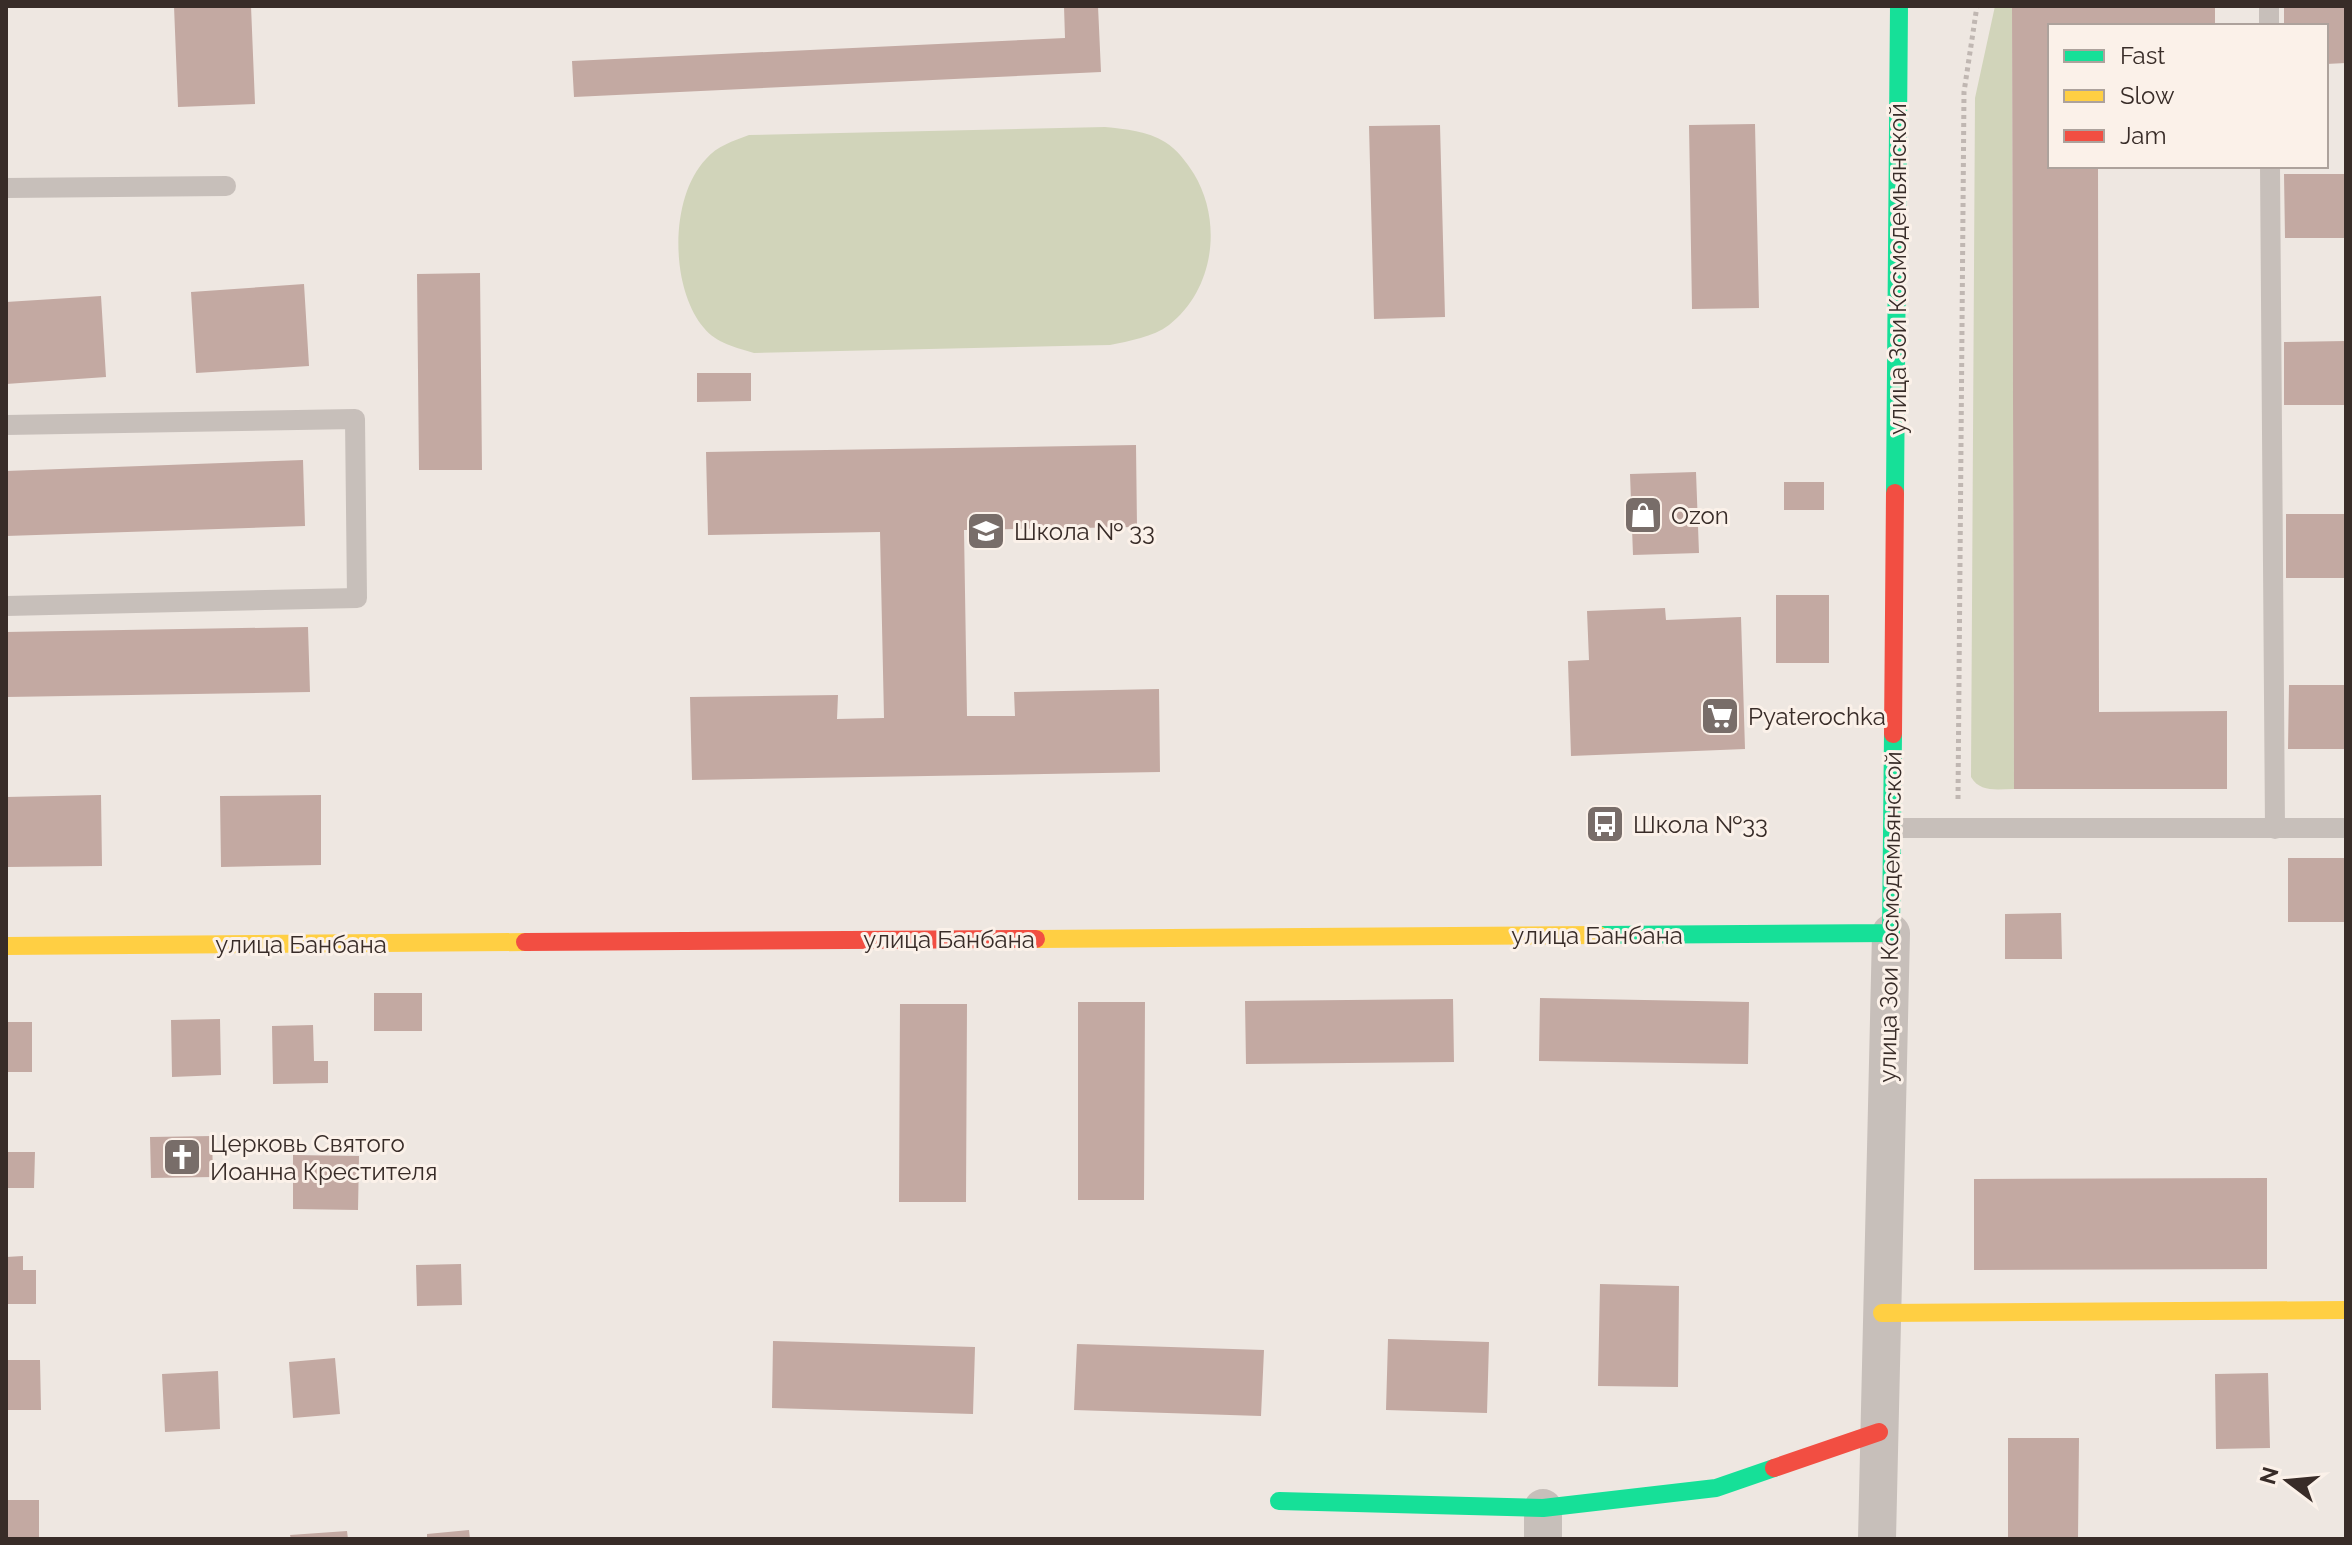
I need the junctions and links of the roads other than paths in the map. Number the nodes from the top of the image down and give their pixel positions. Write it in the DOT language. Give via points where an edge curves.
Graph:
graph roads {
  1 [pos="1899,6"];
  2 [pos="2270,168"];
  3 [pos="226,186"];
  4 [pos="6,188"];
  5 [pos="6,425"];
  6 [pos="6,606"];
  7 [pos="1893,828"];
  8 [pos="2346,828"];
  9 [pos="2275,829"];
  10 [pos="1891,933"];
  11 [pos="6,946"];
  12 [pos="2346,1310"];
  13 [pos="1882,1313"];
  14 [pos="1879,1432"];
  15 [pos="1279,1501"];
  16 [pos="1543,1523"];
  17 [pos="1877,1539"];
  1 -- 7 [label="street, улица Зои Космодемьянской"];
  2 -- 9 [label="lane"];
  3 -- 4 [label="lane"];
  5 -- 6 [label="lane" via="355,419 357,583 357,598"];
  7 -- 9 [label="lane"];
  7 -- 10 [label="street, улица Зои Космодемьянской"];
  8 -- 9 [label="lane"];
  10 -- 11 [label="street, улица Банбана"];
  10 -- 13 [label="street, улица Зои Космодемьянской"];
  12 -- 13 [label="street"];
  13 -- 14 [label="street, улица Зои Космодемьянской"];
  14 -- 16 [label="street" via="1716,1488"];
  14 -- 17 [label="street, улица Зои Космодемьянской"];
  15 -- 16 [label="street"];
}
